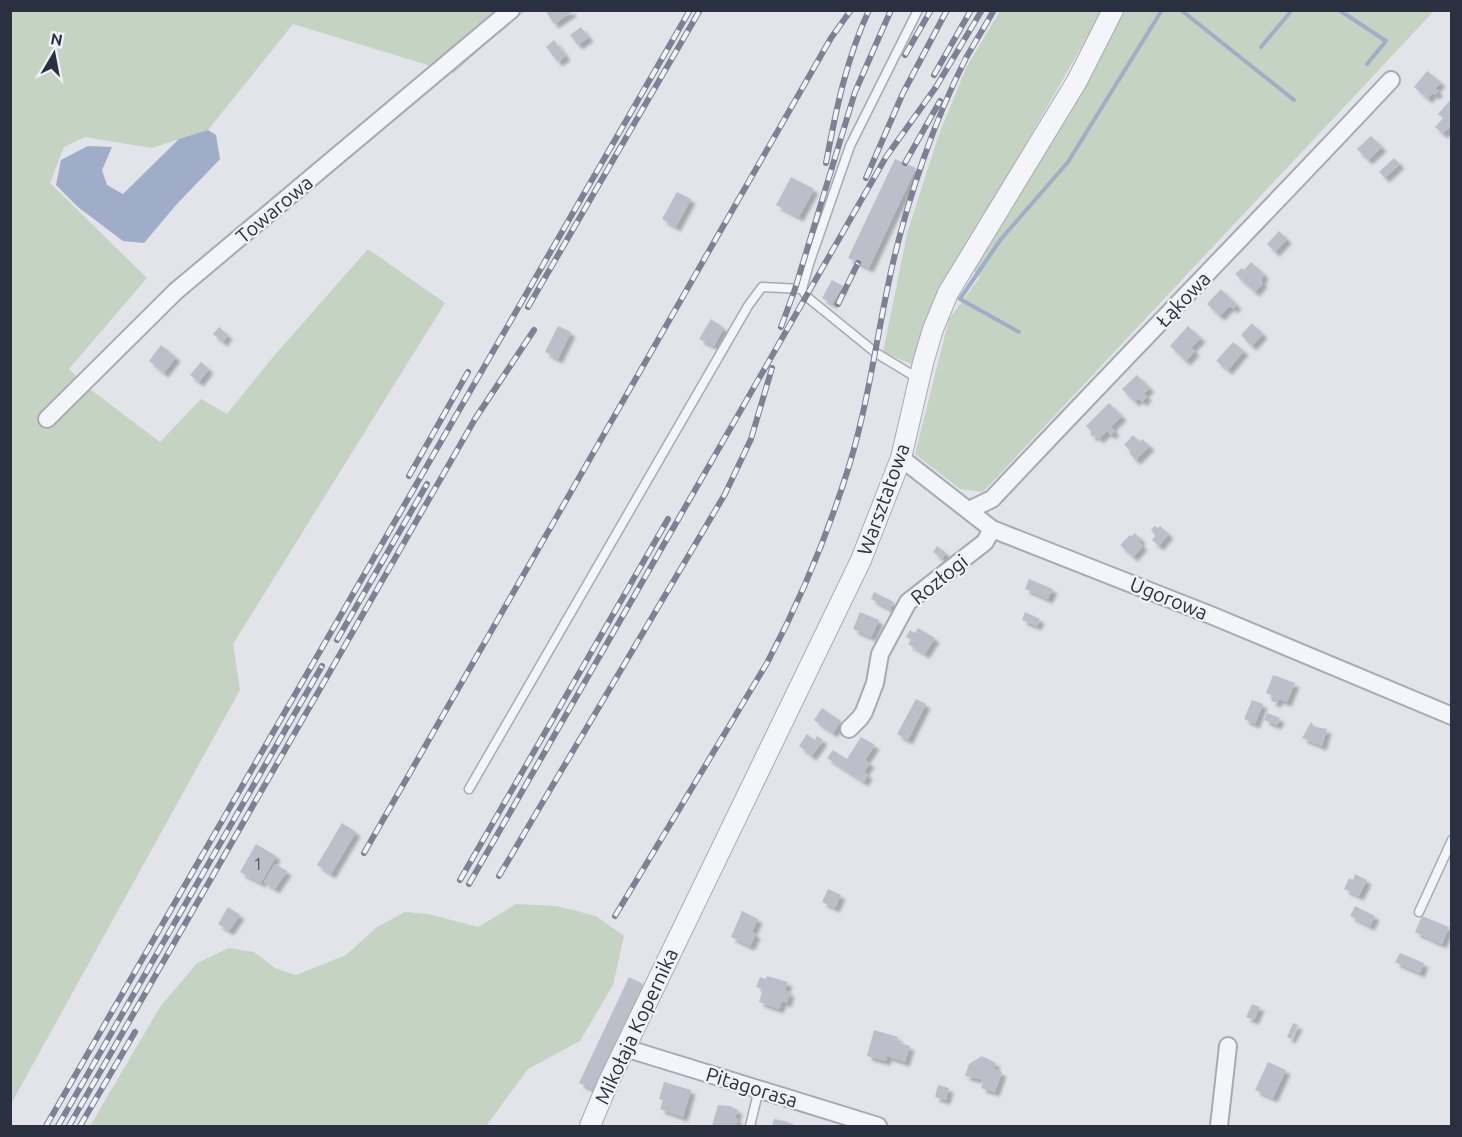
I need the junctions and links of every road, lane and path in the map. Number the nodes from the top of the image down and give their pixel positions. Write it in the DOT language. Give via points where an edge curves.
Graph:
graph roads {
  1 [pos="511,10"];
  2 [pos="918,10"];
  3 [pos="1113,10"];
  4 [pos="1390,80"];
  5 [pos="802,289"];
  6 [pos="919,380"];
  7 [pos="47,419"];
  8 [pos="901,458"];
  9 [pos="969,510"];
  10 [pos="992,529"];
  11 [pos="1452,716"];
  12 [pos="849,729"];
  13 [pos="469,789"];
  14 [pos="1452,840"];
  15 [pos="1419,912"];
  16 [pos="683,927"];
  17 [pos="1228,1046"];
  18 [pos="625,1048"];
  19 [pos="759,1089"];
  20 [pos="590,1126"];
  21 [pos="750,1126"];
  22 [pos="878,1126"];
  23 [pos="1219,1126"];
  1 -- 7 [label="street, Towarowa" via="176,291"];
  2 -- 5 [label="lane" via="850,146"];
  3 -- 6 [label="street, Warsztatowa" via="1077,81 948,293"];
  4 -- 9 [label="street, Łąkowa" via="992,499"];
  5 -- 6 [label="lane" via="876,353"];
  5 -- 13 [label="lane" via="762,287 748,306"];
  6 -- 8 [label="street, Warsztatowa"];
  8 -- 9 [label="street, Ugorowa"];
  8 -- 16 [label="street, Warsztatowa" via="861,560"];
  9 -- 10 [label="street, Ugorowa"];
  10 -- 11 [label="street, Ugorowa" via="1214,616"];
  10 -- 12 [label="street, Rozłogi" via="984,542 905,608 880,654 864,712"];
  14 -- 15 [label="lane"];
  16 -- 18 [label="street, Mikołaja Kopernika"];
  17 -- 23 [label="street"];
  18 -- 19 [label="street, Pitagorasa"];
  18 -- 20 [label="street, Mikołaja Kopernika"];
  19 -- 21 [label="lane"];
  19 -- 22 [label="street, Pitagorasa"];
}
